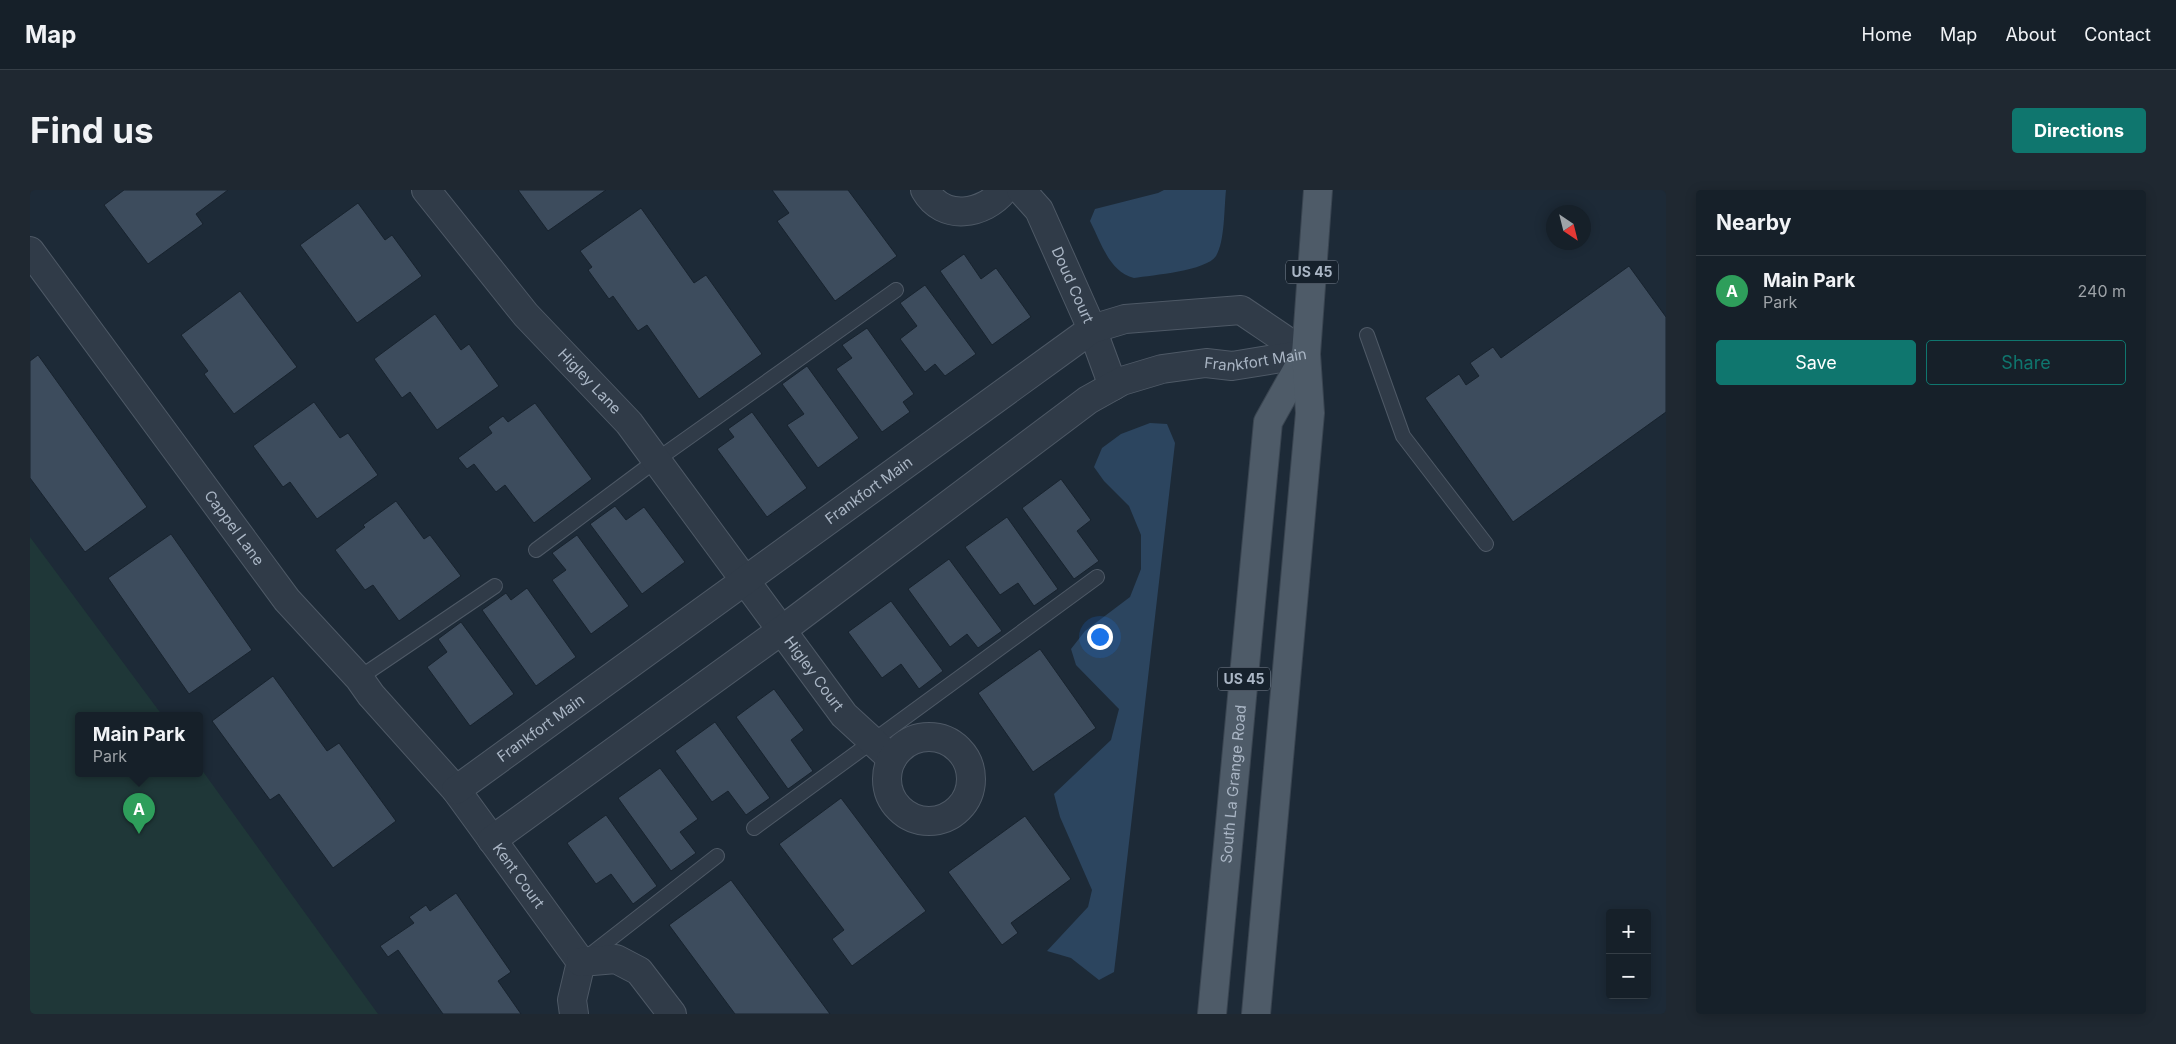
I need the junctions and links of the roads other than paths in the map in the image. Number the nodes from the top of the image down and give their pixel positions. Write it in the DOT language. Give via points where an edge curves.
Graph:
graph roads {
  1 [pos="426,190"];
  2 [pos="925,190"];
  3 [pos="1004,190"];
  4 [pos="1021,190"];
  5 [pos="1318,190"];
  6 [pos="30,251"];
  7 [pos="896,290"];
  8 [pos="1092,329"];
  9 [pos="1367,335"];
  10 [pos="1306,354"];
  11 [pos="1113,386"];
  12 [pos="658,459"];
  13 [pos="1486,544"];
  14 [pos="536,550"];
  15 [pos="1097,577"];
  16 [pos="746,580"];
  17 [pos="495,586"];
  18 [pos="782,630"];
  19 [pos="359,678"];
  20 [pos="882,750"];
  21 [pos="456,790"];
  22 [pos="754,828"];
  23 [pos="492,840"];
  24 [pos="717,856"];
  25 [pos="581,962"];
  26 [pos="574,1014"];
  27 [pos="672,1014"];
  28 [pos="1212,1014"];
  29 [pos="1256,1014"];
  1 -- 12 [label="street, Higley Lane" via="526,315 629,423"];
  2 -- 3 [label="street" via="938,204 966,212 987,206"];
  4 -- 8 [label="street, Doud Court" via="1039,210"];
  5 -- 10 [label="main road, South La Grange Road / US 45"];
  6 -- 19 [label="street, Cappel Lane" via="287,600"];
  7 -- 12 [label="lane"];
  8 -- 10 [label="street, Frankfort Main" via="1125,319 1241,310"];
  8 -- 11 [label="street, Doud Court"];
  8 -- 16 [label="street, Frankfort Main"];
  9 -- 13 [label="lane" via="1403,436"];
  10 -- 11 [label="street, Frankfort Main" via="1232,366 1206,363 1162,369"];
  10 -- 28 [label="main road, South La Grange Road / US 45" via="1268,422"];
  10 -- 29 [label="main road, South La Grange Road / US 45" via="1310,413"];
  11 -- 18 [label="street, Frankfort Main" via="1088,400"];
  12 -- 14 [label="lane"];
  12 -- 16 [label="street, Higley Lane"];
  15 -- 20 [label="lane"];
  16 -- 18 [label="street, Higley Court"];
  16 -- 21 [label="street, Frankfort Main"];
  17 -- 19 [label="lane"];
  18 -- 20 [label="street, Higley Court" via="844,715"];
  18 -- 23 [label="street, Frankfort Main"];
  19 -- 21 [label="street, Cappel Lane"];
  20 -- 22 [label="lane"];
  21 -- 23 [label="street, Kent Court"];
  23 -- 25 [label="street, Kent Court"];
  24 -- 25 [label="lane"];
  25 -- 26 [label="street" via="572,1000"];
  25 -- 27 [label="street" via="616,959 639,971"];
}
